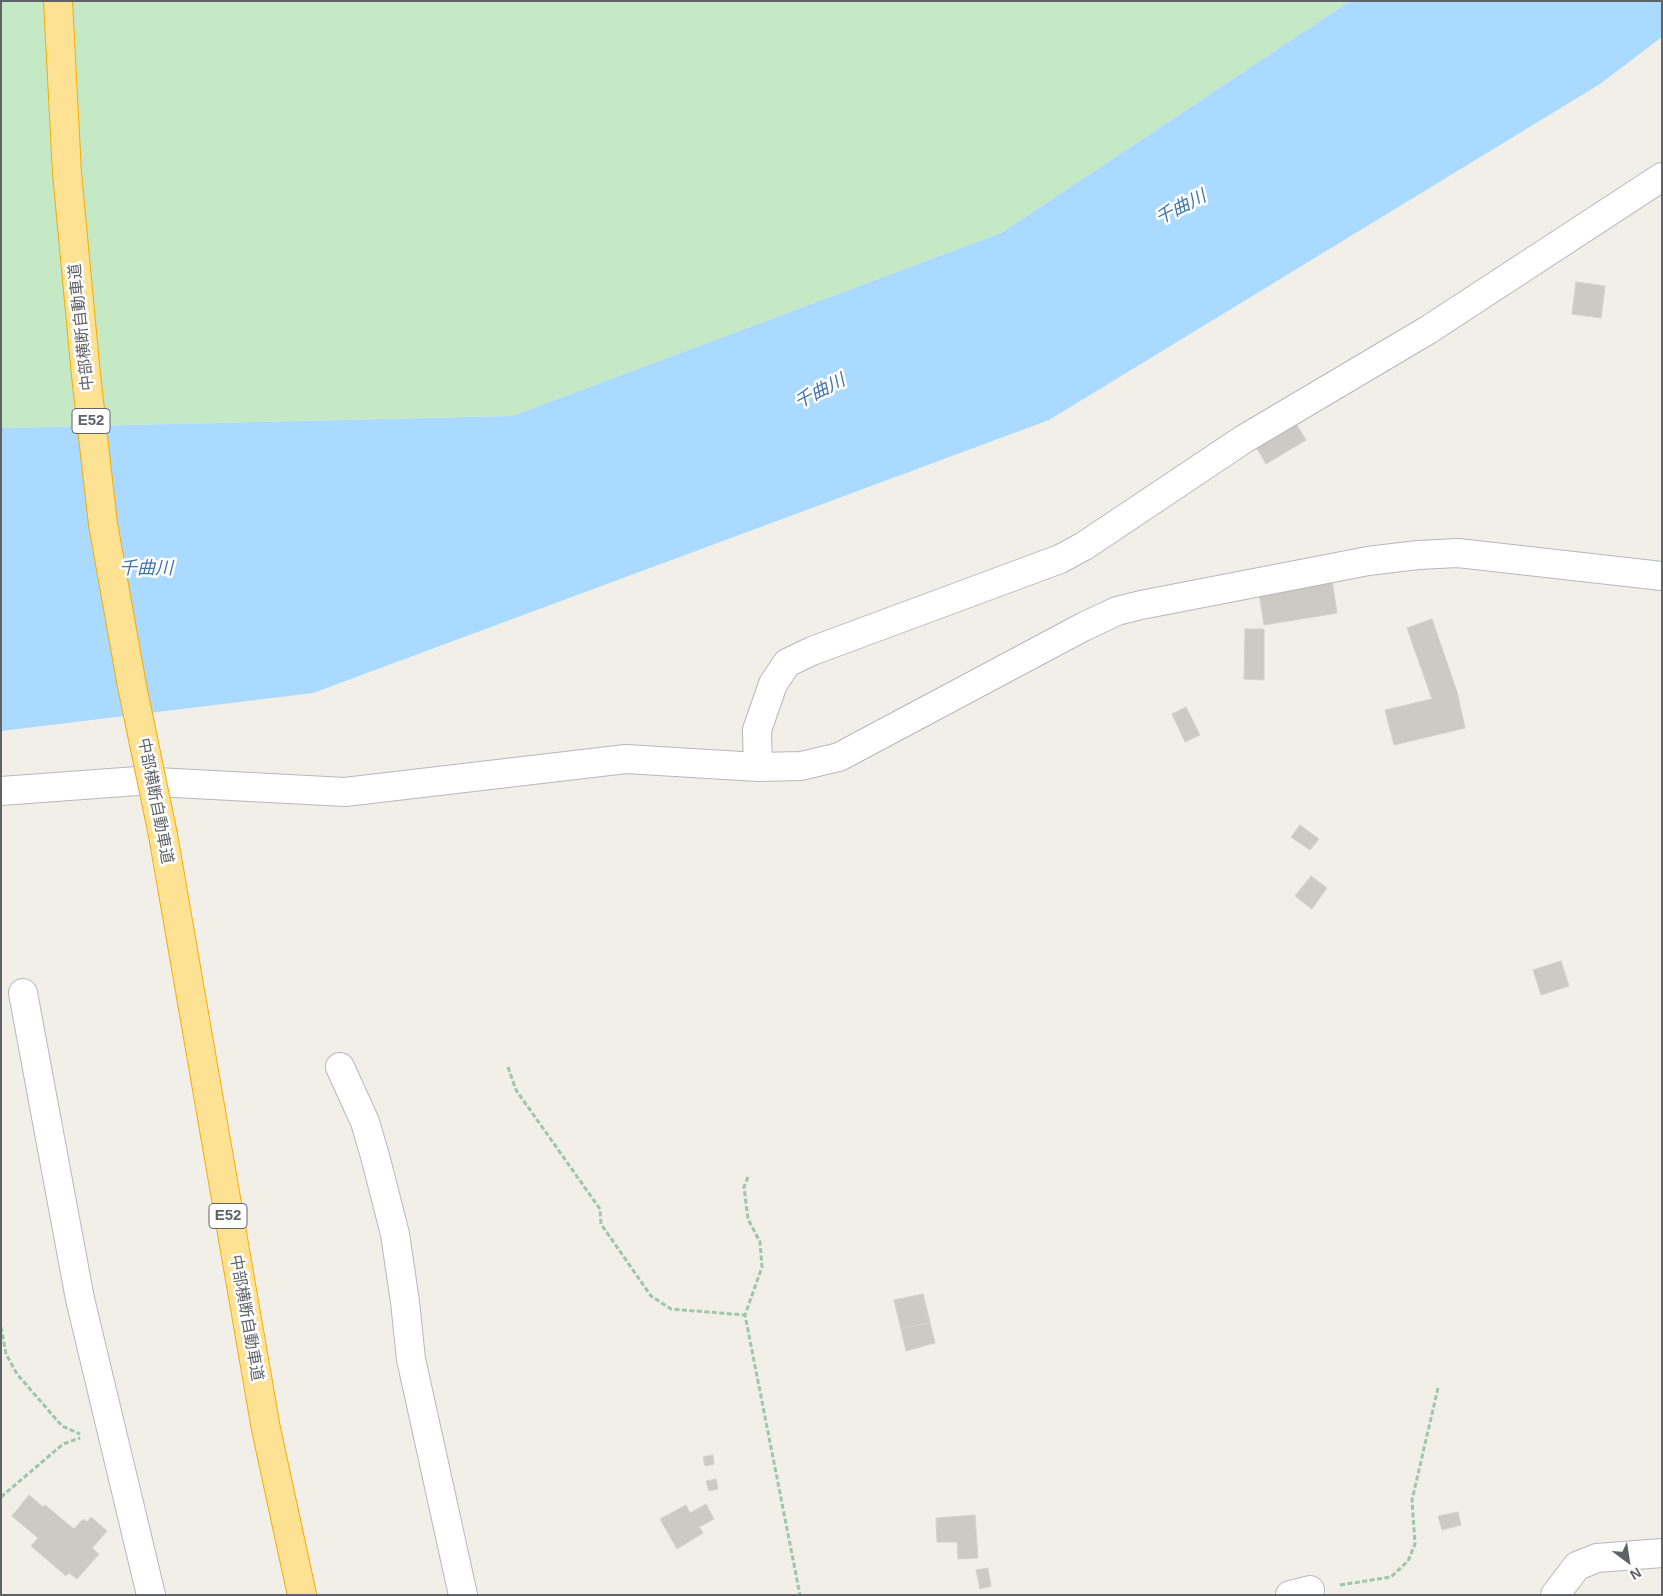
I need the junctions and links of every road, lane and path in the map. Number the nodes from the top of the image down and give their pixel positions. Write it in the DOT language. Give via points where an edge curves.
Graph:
graph roads {
  1 [pos="58,1"];
  2 [pos="1662,177"];
  3 [pos="1662,576"];
  4 [pos="758,766"];
  5 [pos="1,791"];
  6 [pos="23,993"];
  7 [pos="340,1067"];
  8 [pos="508,1067"];
  9 [pos="748,1176"];
  10 [pos="745,1315"];
  11 [pos="1,1327"];
  12 [pos="1438,1388"];
  13 [pos="1,1497"];
  14 [pos="1662,1553"];
  15 [pos="1300,1592"];
  16 [pos="152,1595"];
  17 [pos="302,1595"];
  18 [pos="463,1595"];
  19 [pos="800,1595"];
  20 [pos="1556,1595"];
  1 -- 17 [label="highway, 中部横断自動車道 / E52, bridge" via="66,173 103,524 163,835 266,1429"];
  2 -- 4 [label="street" via="1428,330 1244,439 1084,546 1060,559 786,663 773,684 757,730"];
  3 -- 4 [label="street" via="1458,553 1418,554 1141,604 1083,627 839,757 801,766"];
  4 -- 5 [label="street" via="626,759 345,792 136,781"];
  6 -- 16 [label="street" via="80,1299"];
  7 -- 18 [label="street" via="365,1122 395,1234 411,1359"];
  8 -- 10 [label="path" via="516,1090 600,1209 601,1224 651,1296 671,1309"];
  9 -- 10 [label="path" via="744,1187 748,1219 760,1242 762,1267"];
  10 -- 19 [label="path"];
  11 -- 13 [label="path" via="6,1354 17,1374 62,1426 84,1436 63,1444"];
  12 -- 15 [label="path" via="1412,1500 1415,1544 1408,1561 1391,1577"];
  14 -- 20 [label="street" via="1597,1558 1577,1566"];
}
